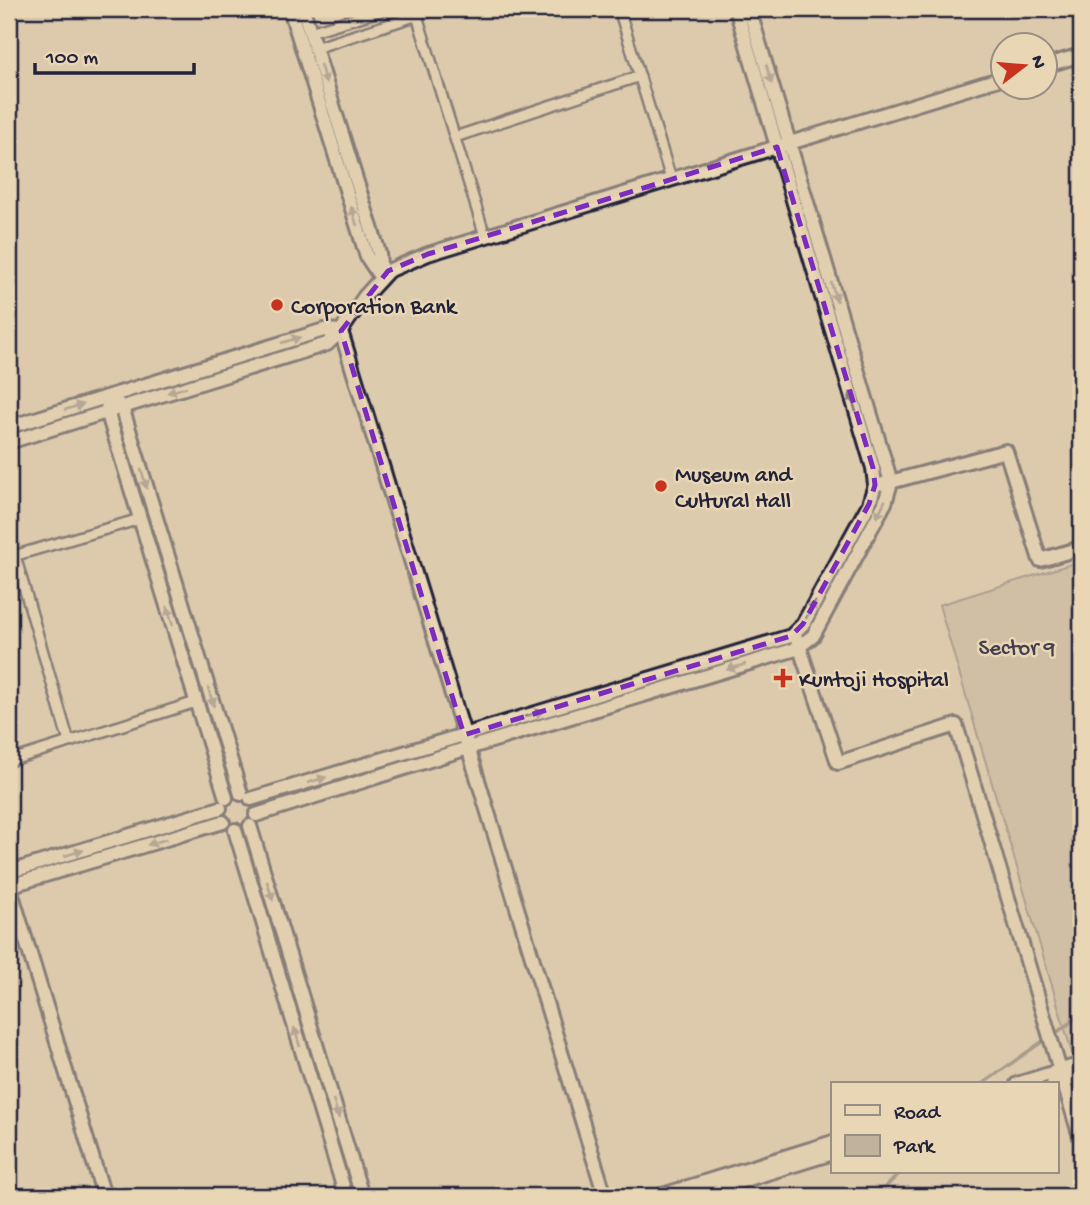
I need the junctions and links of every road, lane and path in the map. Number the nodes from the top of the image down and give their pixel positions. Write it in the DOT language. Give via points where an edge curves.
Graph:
graph roads {
  1 [pos="290,9"];
  2 [pos="303,9"];
  3 [pos="386,9"];
  4 [pos="437,9"];
  5 [pos="620,9"];
  6 [pos="736,9"];
  7 [pos="748,9"];
  8 [pos="416,12"];
  9 [pos="310,32"];
  10 [pos="315,48"];
  11 [pos="1081,55"];
  12 [pos="1058,62"];
  13 [pos="639,76"];
  14 [pos="988,83"];
  15 [pos="455,137"];
  16 [pos="783,145"];
  17 [pos="671,179"];
  18 [pos="485,236"];
  19 [pos="381,278"];
  20 [pos="341,331"];
  21 [pos="108,397"];
  22 [pos="122,407"];
  23 [pos="107,411"];
  24 [pos="9,428"];
  25 [pos="9,442"];
  26 [pos="891,482"];
  27 [pos="875,485"];
  28 [pos="140,519"];
  29 [pos="1081,548"];
  30 [pos="12,556"];
  31 [pos="795,632"];
  32 [pos="800,646"];
  33 [pos="196,702"];
  34 [pos="466,741"];
  35 [pos="69,742"];
  36 [pos="9,761"];
  37 [pos="246,797"];
  38 [pos="223,803"];
  39 [pos="253,821"];
  40 [pos="223,822"];
  41 [pos="235,830"];
  42 [pos="9,873"];
  43 [pos="9,886"];
  44 [pos="1081,1064"];
  45 [pos="1081,1076"];
  46 [pos="1059,1079"];
  47 [pos="1034,1082"];
  48 [pos="1081,1140"];
  49 [pos="831,1143"];
  50 [pos="831,1154"];
  51 [pos="104,1196"];
  52 [pos="346,1196"];
  53 [pos="362,1196"];
  54 [pos="605,1196"];
  55 [pos="659,1196"];
  56 [pos="693,1196"];
  19 -- 1 [label="street, one-way" via="367,257"];
  2 -- 9 [label="street"];
  3 -- 9 [label="street"];
  4 -- 8 [label="street"];
  5 -- 13 [label="street"];
  6 -- 16 [label="street"];
  7 -- 16 [label="street, one-way"];
  8 -- 10 [label="street"];
  8 -- 15 [label="street"];
  9 -- 10 [label="street"];
  10 -- 19 [label="street, one-way" via="379,253"];
  11 -- 12 [label="street"];
  13 -- 15 [label="street"];
  13 -- 17 [label="street"];
  14 -- 16 [label="street"];
  15 -- 18 [label="street"];
  16 -- 17 [label="street"];
  16 -- 26 [label="street, one-way"];
  27 -- 16 [label="street, one-way"];
  17 -- 18 [label="street"];
  18 -- 19 [label="street" via="428,254"];
  19 -- 20 [label="street"];
  21 -- 20 [label="street, one-way" via="324,330"];
  20 -- 22 [label="street, one-way" via="327,344"];
  20 -- 34 [label="street"];
  21 -- 22 [label="street"];
  21 -- 23 [label="street"];
  24 -- 21 [label="street, one-way"];
  22 -- 23 [label="street"];
  22 -- 37 [label="street, one-way"];
  23 -- 25 [label="street"];
  23 -- 28 [label="street"];
  26 -- 27 [label="street"];
  26 -- 29 [label="street" via="1006,451 1040,560"];
  26 -- 32 [label="street, one-way" via="885,503 813,636"];
  31 -- 27 [label="street, one-way" via="869,504"];
  28 -- 30 [label="street"];
  33 -- 28 [label="street, one-way"];
  30 -- 35 [label="street"];
  31 -- 32 [label="street"];
  34 -- 31 [label="street, one-way"];
  32 -- 34 [label="street, one-way"];
  32 -- 46 [label="street" via="838,763 956,724"];
  33 -- 35 [label="street"];
  33 -- 38 [label="street"];
  37 -- 34 [label="street, one-way"];
  34 -- 39 [label="street"];
  34 -- 54 [label="street"];
  35 -- 36 [label="street"];
  37 -- 38 [label="street" via="233,794"];
  37 -- 39 [label="street" via="256,808"];
  38 -- 40 [label="street"];
  42 -- 38 [label="street, one-way"];
  39 -- 41 [label="street"];
  39 -- 53 [label="street, one-way"];
  40 -- 41 [label="street"];
  40 -- 43 [label="street, one-way"];
  52 -- 41 [label="street, one-way"];
  43 -- 51 [label="street"];
  44 -- 46 [label="street"];
  45 -- 46 [label="street"];
  46 -- 47 [label="street"];
  46 -- 48 [label="street"];
  49 -- 55 [label="street"];
  50 -- 56 [label="street"];
}
